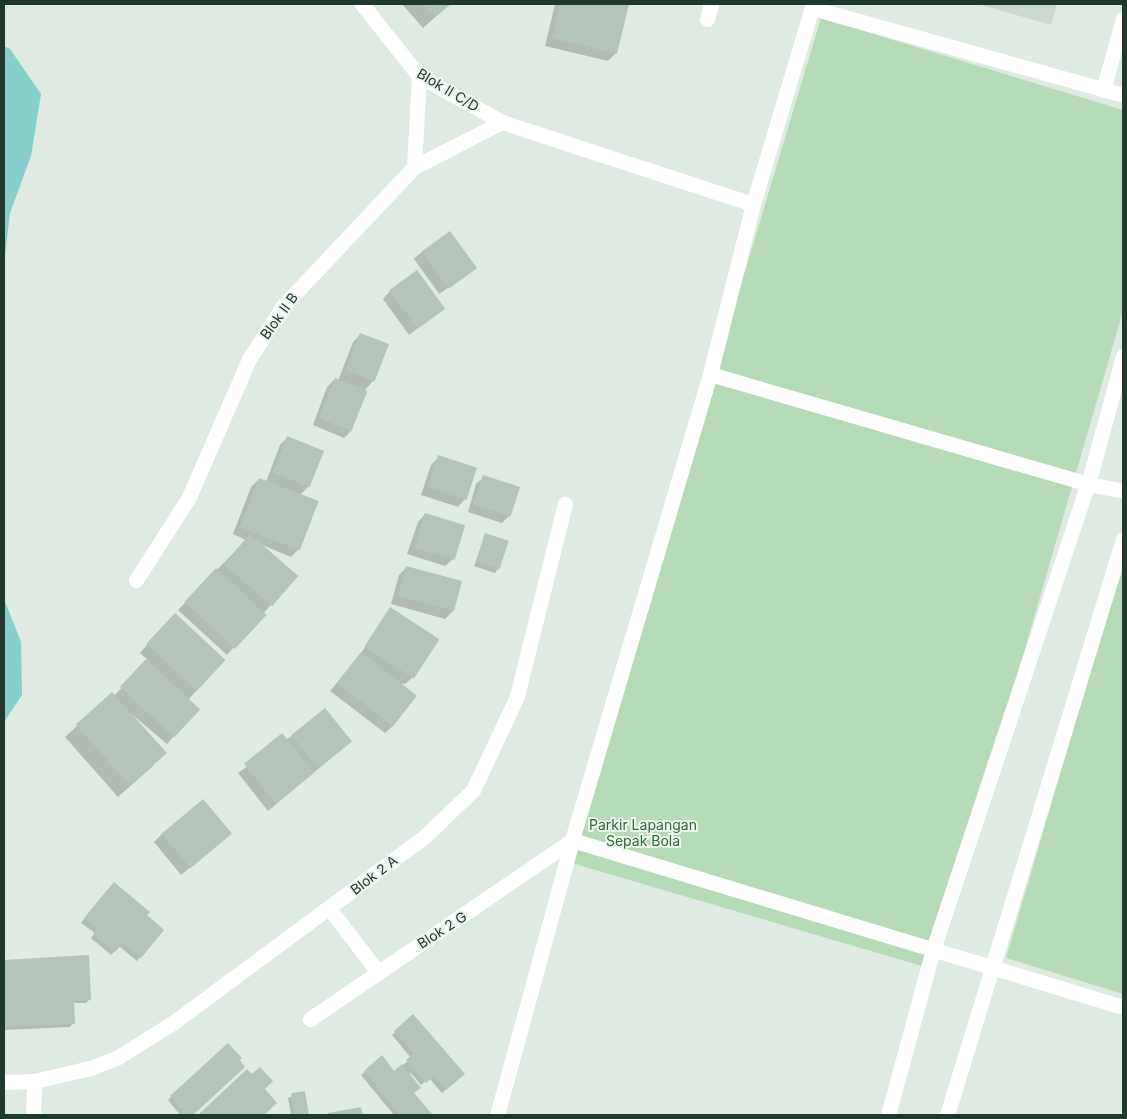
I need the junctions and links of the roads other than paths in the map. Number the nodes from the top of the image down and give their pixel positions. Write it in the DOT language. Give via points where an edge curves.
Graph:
graph roads {
  1 [pos="362,4"];
  2 [pos="711,4"];
  3 [pos="812,6"];
  4 [pos="707,19"];
  5 [pos="1123,19"];
  6 [pos="419,76"];
  7 [pos="1104,90"];
  8 [pos="1123,95"];
  9 [pos="502,122"];
  10 [pos="414,167"];
  11 [pos="753,204"];
  12 [pos="1123,356"];
  13 [pos="710,374"];
  14 [pos="1088,484"];
  15 [pos="1123,491"];
  16 [pos="565,504"];
  17 [pos="1123,539"];
  18 [pos="136,580"];
  19 [pos="572,840"];
  20 [pos="329,908"];
  21 [pos="933,949"];
  22 [pos="992,968"];
  23 [pos="378,972"];
  24 [pos="1123,1007"];
  25 [pos="310,1018"];
  26 [pos="34,1081"];
  27 [pos="4,1082"];
  28 [pos="34,1115"];
  29 [pos="496,1115"];
  30 [pos="888,1115"];
  31 [pos="947,1115"];
  1 -- 6 [label="street, Blok II C/D"];
  2 -- 4 [label="street"];
  3 -- 7 [label="street"];
  3 -- 11 [label="street"];
  5 -- 7 [label="street"];
  6 -- 9 [label="street, Blok II C/D"];
  6 -- 10 [label="street"];
  7 -- 8 [label="street"];
  9 -- 10 [label="street, Blok II B"];
  9 -- 11 [label="street, Blok II C/D"];
  10 -- 18 [label="street, Blok II B" via="283,306 249,359 189,497"];
  11 -- 13 [label="street"];
  12 -- 14 [label="street"];
  13 -- 14 [label="street"];
  13 -- 19 [label="street"];
  14 -- 15 [label="street"];
  14 -- 21 [label="street"];
  16 -- 20 [label="street, Blok 2 A" via="517,696 472,790 424,837"];
  17 -- 22 [label="street"];
  19 -- 21 [label="street"];
  19 -- 23 [label="street, Blok 2 G"];
  19 -- 29 [label="street"];
  20 -- 23 [label="street"];
  20 -- 26 [label="street, Blok 2 A" via="174,1022 118,1057 90,1068"];
  21 -- 22 [label="street"];
  21 -- 30 [label="street"];
  22 -- 24 [label="street"];
  22 -- 31 [label="street"];
  23 -- 25 [label="street, Blok 2 G"];
  26 -- 27 [label="street, Blok 2 A"];
  26 -- 28 [label="street"];
}
